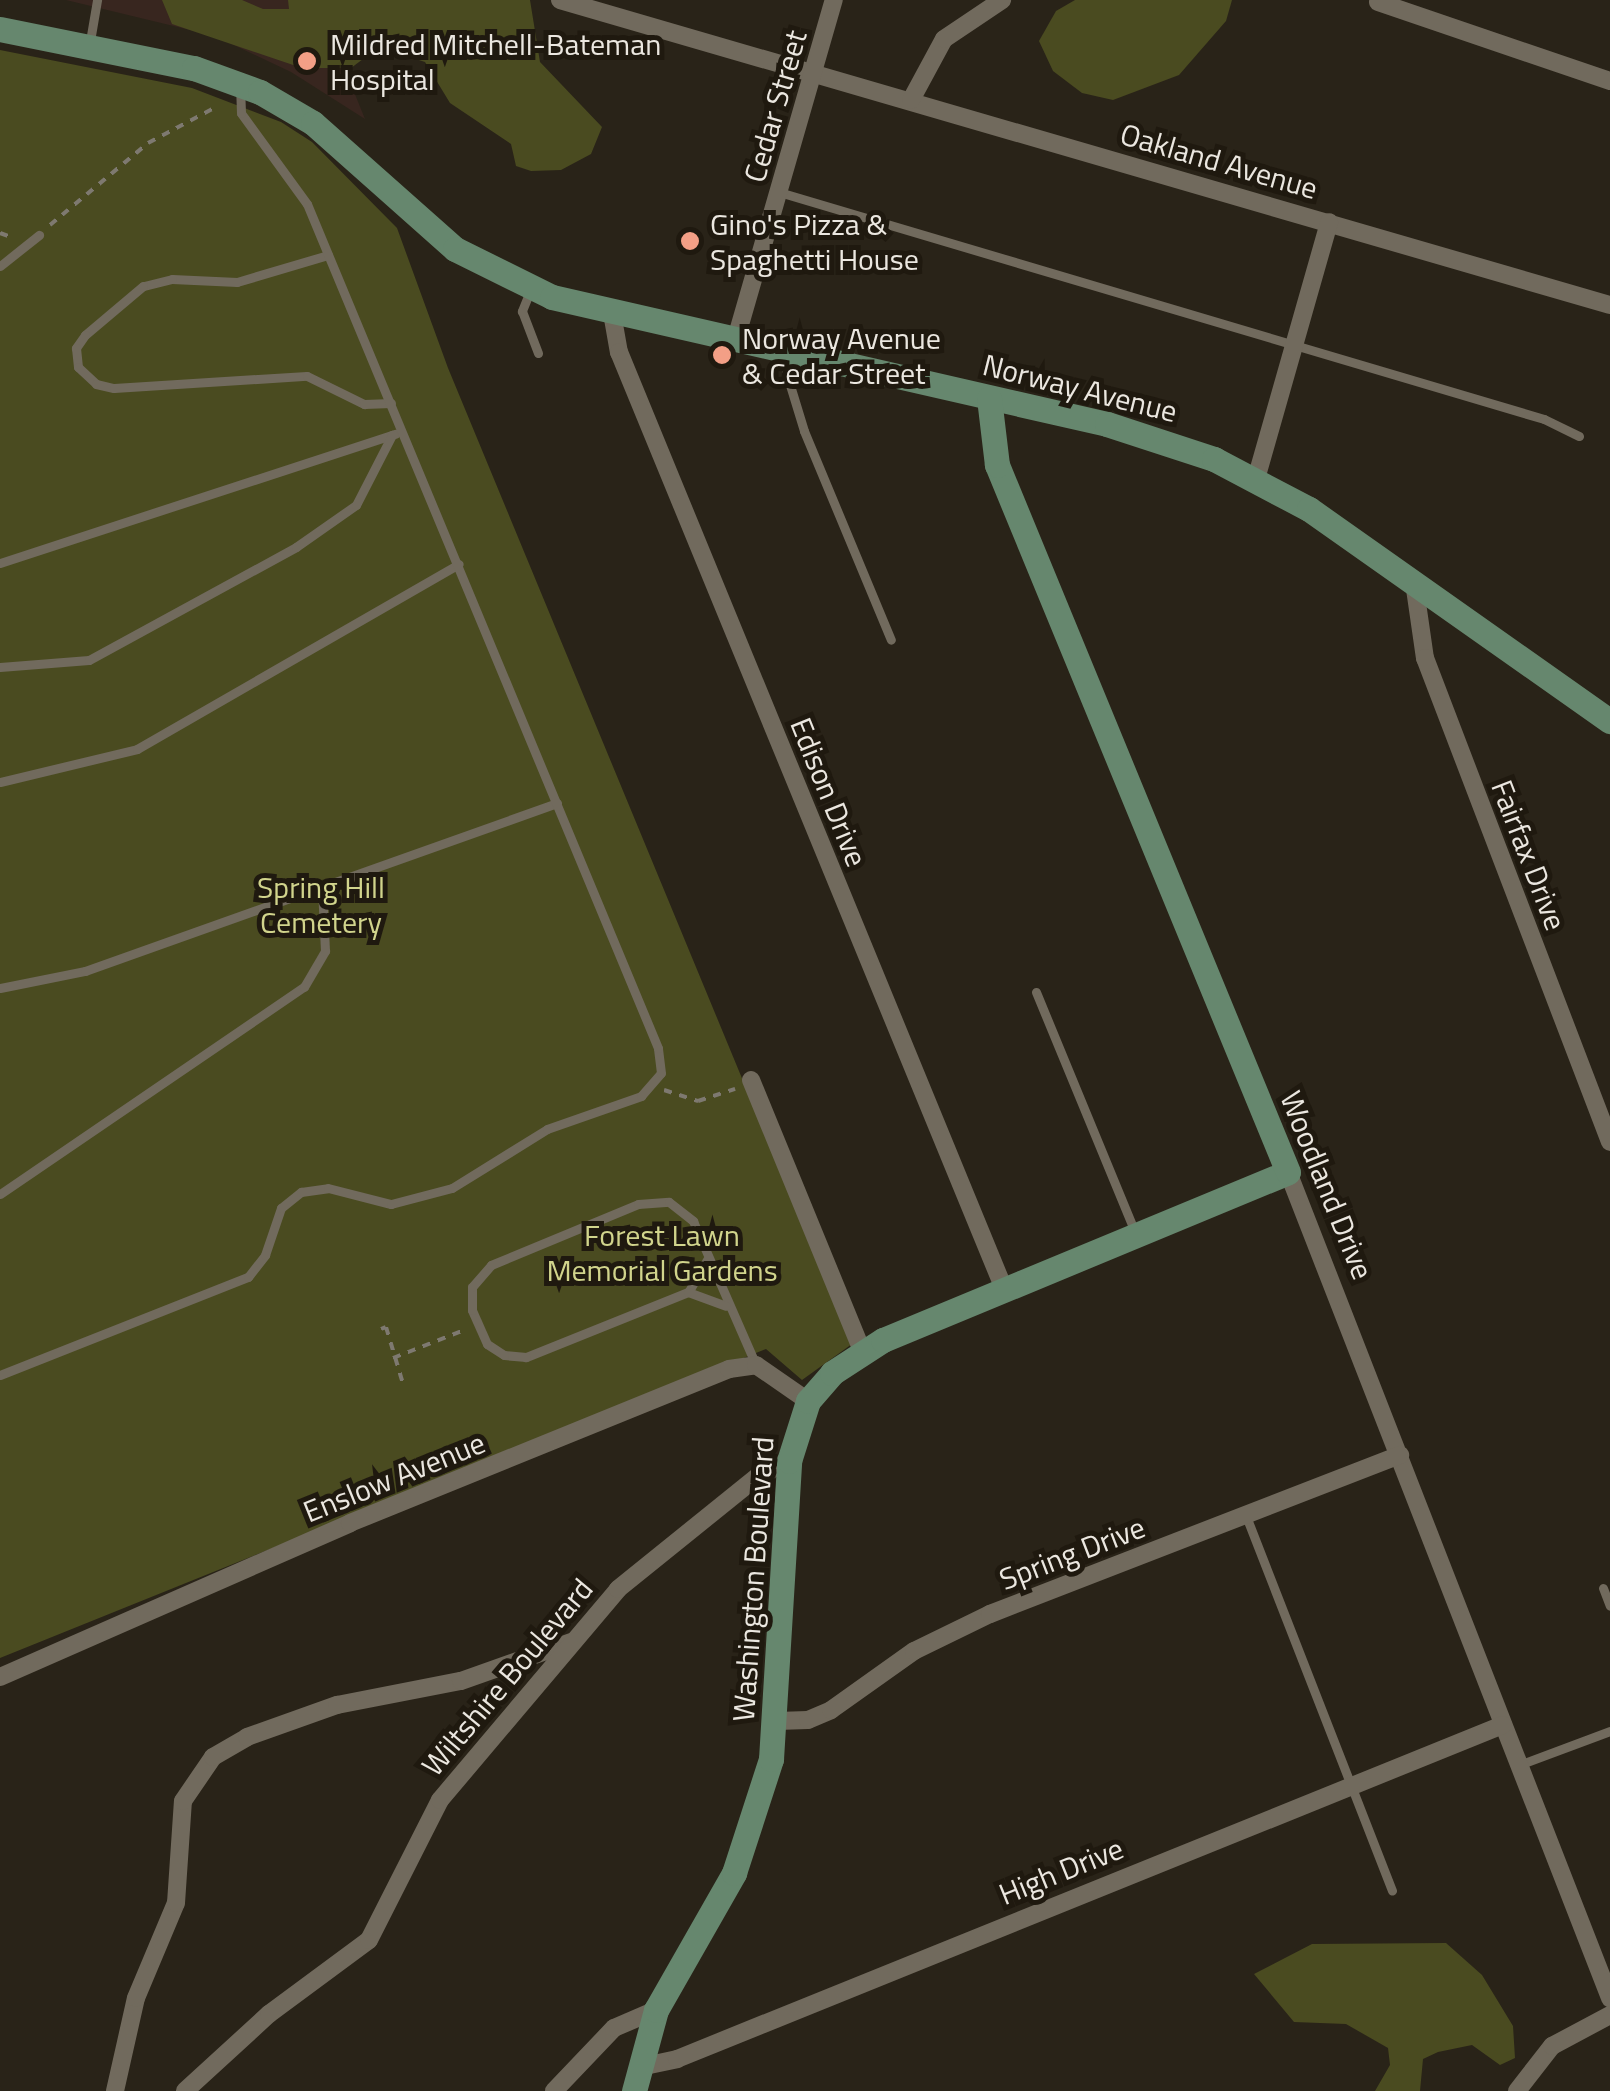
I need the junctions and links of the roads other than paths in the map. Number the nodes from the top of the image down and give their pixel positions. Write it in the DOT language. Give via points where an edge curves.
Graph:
graph roads {
  1 [pos="98,0"];
  2 [pos="560,0"];
  3 [pos="834,0"];
  4 [pos="1002,0"];
  5 [pos="1378,2"];
  6 [pos="0,29"];
  7 [pos="89,47"];
  8 [pos="812,74"];
  9 [pos="1610,81"];
  10 [pos="241,84"];
  11 [pos="911,100"];
  12 [pos="779,192"];
  13 [pos="1330,222"];
  14 [pos="39,235"];
  15 [pos="328,255"];
  16 [pos="0,266"];
  17 [pos="532,289"];
  18 [pos="1610,305"];
  19 [pos="612,313"];
  20 [pos="735,342"];
  21 [pos="1297,345"];
  22 [pos="538,352"];
  23 [pos="789,354"];
  24 [pos="989,398"];
  25 [pos="391,403"];
  26 [pos="397,432"];
  27 [pos="1578,436"];
  28 [pos="1256,479"];
  29 [pos="0,563"];
  30 [pos="459,564"];
  31 [pos="1414,582"];
  32 [pos="892,640"];
  33 [pos="0,666"];
  34 [pos="1610,720"];
  35 [pos="0,782"];
  36 [pos="557,803"];
  37 [pos="322,888"];
  38 [pos="0,988"];
  39 [pos="1036,992"];
  40 [pos="753,1085"];
  41 [pos="1610,1142"];
  42 [pos="1288,1172"];
  43 [pos="0,1194"];
  44 [pos="1136,1235"];
  45 [pos="708,1258"];
  46 [pos="1004,1288"];
  47 [pos="688,1292"];
  48 [pos="727,1306"];
  49 [pos="862,1351"];
  50 [pos="756,1365"];
  51 [pos="0,1374"];
  52 [pos="808,1401"];
  53 [pos="1400,1455"];
  54 [pos="789,1460"];
  55 [pos="1245,1515"];
  56 [pos="1603,1588"];
  57 [pos="1610,1606"];
  58 [pos="571,1642"];
  59 [pos="0,1677"];
  60 [pos="777,1721"];
  61 [pos="1504,1726"];
  62 [pos="1610,1731"];
  63 [pos="1519,1765"];
  64 [pos="1351,1785"];
  65 [pos="1392,1891"];
  66 [pos="1610,1998"];
  67 [pos="656,2010"];
  68 [pos="1610,2016"];
  69 [pos="637,2079"];
  70 [pos="118,2089"];
  71 [pos="185,2091"];
  72 [pos="554,2091"];
  73 [pos="1517,2091"];
  1 -- 7 [label="lane"];
  2 -- 8 [label="street, Oakland Avenue"];
  3 -- 8 [label="street, Cedar Street"];
  4 -- 11 [label="street" via="944,39"];
  5 -- 9 [label="street"];
  6 -- 7 [label="street, Norway Avenue"];
  7 -- 10 [label="street, Norway Avenue"];
  8 -- 11 [label="street, Oakland Avenue"];
  8 -- 12 [label="street, Cedar Street"];
  10 -- 15 [label="lane" via="241,113 296,183"];
  10 -- 17 [label="street, Norway Avenue" via="313,123 455,249"];
  11 -- 13 [label="street, Oakland Avenue"];
  12 -- 20 [label="street, Cedar Street"];
  12 -- 21 [label="lane"];
  13 -- 18 [label="street, Oakland Avenue"];
  13 -- 21 [label="street"];
  14 -- 16 [label="lane"];
  15 -- 25 [label="lane"];
  15 -- 25 [label="lane" via="237,282 144,286 84,335 76,348 78,367 96,384 114,388 307,376 364,404"];
  17 -- 19 [label="street, Norway Avenue"];
  17 -- 22 [label="lane" via="522,312"];
  19 -- 20 [label="street, Norway Avenue"];
  19 -- 46 [label="street, Edison Drive" via="618,352"];
  20 -- 23 [label="street, Norway Avenue"];
  21 -- 27 [label="lane" via="1544,419"];
  21 -- 28 [label="street"];
  23 -- 24 [label="street, Norway Avenue"];
  23 -- 32 [label="lane" via="786,372 804,431"];
  24 -- 28 [label="street, Norway Avenue" via="1152,436"];
  24 -- 42 [label="street, Woodland Drive" via="997,465"];
  25 -- 26 [label="lane"];
  26 -- 29 [label="lane"];
  26 -- 30 [label="lane"];
  26 -- 33 [label="lane" via="356,505 296,547 89,660"];
  28 -- 31 [label="street, Norway Avenue"];
  30 -- 35 [label="lane" via="138,749"];
  30 -- 36 [label="lane"];
  31 -- 34 [label="street, Norway Avenue"];
  31 -- 41 [label="street, Fairfax Drive" via="1425,658"];
  36 -- 37 [label="lane"];
  36 -- 51 [label="lane" via="658,1048 655,1086 547,1128 481,1174 410,1201 377,1203 328,1188 302,1192 282,1208 265,1255 248,1277"];
  37 -- 38 [label="lane" via="59,979"];
  37 -- 43 [label="lane" via="325,951 304,987"];
  39 -- 44 [label="lane"];
  40 -- 49 [label="street"];
  42 -- 44 [label="street, Washington Boulevard"];
  42 -- 53 [label="street, Woodland Drive"];
  44 -- 46 [label="street, Washington Boulevard"];
  45 -- 47 [label="lane"];
  45 -- 47 [label="lane" via="687,1213 649,1201 491,1265 476,1280 470,1302 487,1344 504,1356 526,1357"];
  45 -- 48 [label="lane"];
  46 -- 49 [label="street, Washington Boulevard"];
  47 -- 48 [label="lane"];
  48 -- 50 [label="lane"];
  49 -- 52 [label="street, Washington Boulevard"];
  50 -- 52 [label="street"];
  50 -- 59 [label="street, Enslow Avenue" via="729,1369 350,1523"];
  52 -- 54 [label="street, Washington Boulevard"];
  53 -- 55 [label="street, Spring Drive"];
  53 -- 61 [label="street, Woodland Drive"];
  54 -- 58 [label="street, Wiltshire Boulevard" via="758,1476 635,1574"];
  54 -- 60 [label="street, Washington Boulevard"];
  55 -- 60 [label="street, Spring Drive" via="945,1634 831,1710 808,1720"];
  55 -- 64 [label="lane"];
  56 -- 57 [label="lane"];
  58 -- 70 [label="street" via="461,1680 324,1709 213,1757 183,1801 176,1903 136,1998"];
  58 -- 71 [label="street, Wiltshire Boulevard" via="440,1800 368,1940 268,2014"];
  60 -- 67 [label="street, Washington Boulevard" via="740,1858"];
  61 -- 63 [label="street, Woodland Drive"];
  61 -- 64 [label="street, High Drive"];
  62 -- 63 [label="lane"];
  63 -- 66 [label="street, Woodland Drive"];
  64 -- 65 [label="lane"];
  64 -- 69 [label="street, High Drive"];
  67 -- 69 [label="street, Washington Boulevard"];
  67 -- 72 [label="street" via="614,2028"];
  68 -- 73 [label="street" via="1552,2046"];
}
